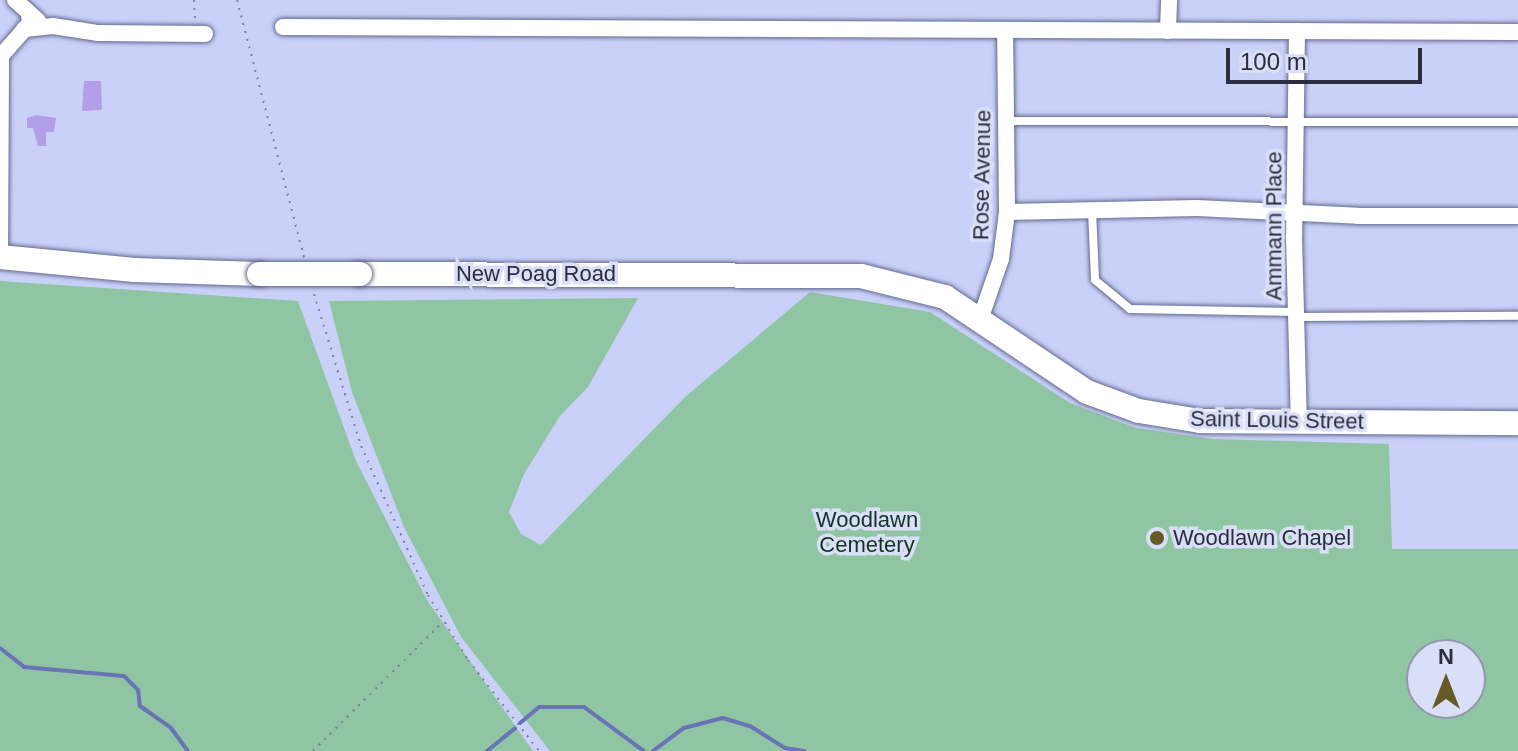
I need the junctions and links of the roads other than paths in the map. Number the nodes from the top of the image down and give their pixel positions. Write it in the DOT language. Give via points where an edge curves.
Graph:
graph roads {
  1 [pos="15,0"];
  2 [pos="1169,0"];
  3 [pos="27,22"];
  4 [pos="283,27"];
  5 [pos="1005,30"];
  6 [pos="1168,31"];
  7 [pos="1297,31"];
  8 [pos="1518,32"];
  9 [pos="197,34"];
  10 [pos="1296,120"];
  11 [pos="1005,121"];
  12 [pos="1518,122"];
  13 [pos="1092,209"];
  14 [pos="1007,212"];
  15 [pos="1294,213"];
  16 [pos="1518,216"];
  17 [pos="0,257"];
  18 [pos="1296,314"];
  19 [pos="1518,316"];
  20 [pos="981,317"];
  21 [pos="1048,367"];
  22 [pos="1299,422"];
  23 [pos="1518,423"];
  1 -- 3 [label="street"];
  2 -- 6 [label="street"];
  3 -- 9 [label="street" via="98,33"];
  3 -- 17 [label="street" via="6,45 0,67"];
  4 -- 5 [label="street"];
  5 -- 6 [label="street"];
  5 -- 11 [label="street, Rose Avenue"];
  6 -- 7 [label="street"];
  7 -- 8 [label="street"];
  7 -- 10 [label="street, Ammann Place"];
  10 -- 11 [label="lane"];
  10 -- 12 [label="lane"];
  10 -- 15 [label="street, Ammann Place"];
  11 -- 14 [label="street, Rose Avenue"];
  13 -- 14 [label="street"];
  13 -- 15 [label="street"];
  13 -- 18 [label="lane" via="1095,280 1130,309"];
  14 -- 20 [label="street, Rose Avenue" via="1001,259"];
  15 -- 16 [label="street"];
  15 -- 18 [label="street, Ammann Place"];
  17 -- 20 [label="main road, New Poag Road, bridge" via="259,274 861,276 915,286"];
  18 -- 19 [label="lane"];
  18 -- 22 [label="street, Ammann Place"];
  20 -- 21 [label="main road, New Poag Road"];
  21 -- 22 [label="main road, Saint Louis Street" via="1087,392 1139,411 1200,421"];
  22 -- 23 [label="main road, Saint Louis Street"];
}
